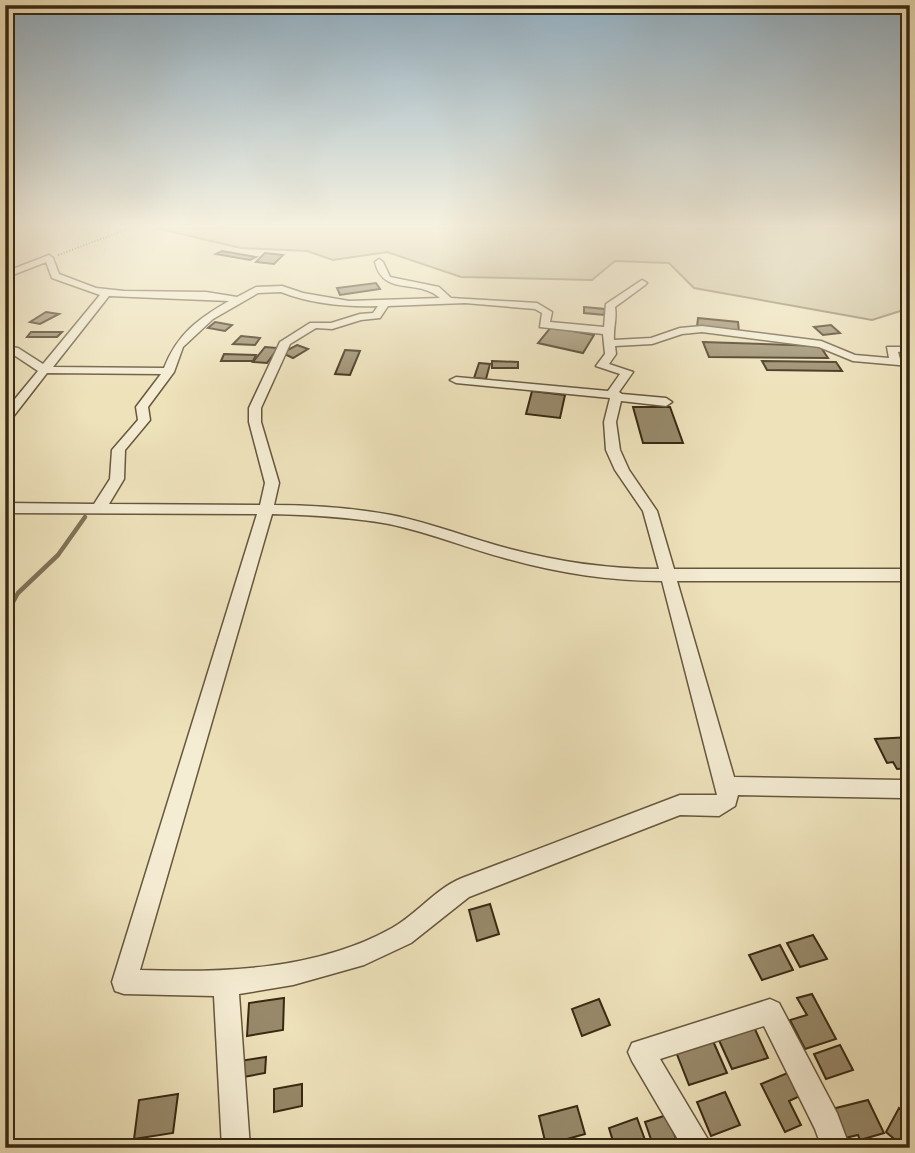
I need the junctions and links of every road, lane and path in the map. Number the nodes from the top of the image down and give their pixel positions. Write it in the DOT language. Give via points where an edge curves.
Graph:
graph roads {
  1 [pos="72,282"];
  2 [pos="401,282"];
  3 [pos="642,284"];
  4 [pos="106,293"];
  5 [pos="239,300"];
  6 [pos="448,300"];
  7 [pos="386,301"];
  8 [pos="610,337"];
  9 [pos="5,349"];
  10 [pos="900,349"];
  11 [pos="906,363"];
  12 [pos="44,370"];
  13 [pos="168,372"];
  14 [pos="456,380"];
  15 [pos="617,396"];
  16 [pos="666,402"];
  17 [pos="5,419"];
  18 [pos="5,508"];
  19 [pos="99,508"];
  20 [pos="266,509"];
  21 [pos="910,575"];
  22 [pos="668,576"];
  23 [pos="727,786"];
  24 [pos="910,792"];
  25 [pos="226,984"];
  26 [pos="236,1148"];
  27 [pos="699,1148"];
  28 [pos="835,1148"];
  1 -- 4 [label="street"];
  2 -- 6 [label="street" via="436,289"];
  3 -- 8 [label="street" via="610,306"];
  4 -- 5 [label="street" via="219,295"];
  4 -- 12 [label="street"];
  5 -- 7 [label="street" via="256,290 270,289 349,304"];
  5 -- 13 [label="street" via="209,317 178,346"];
  6 -- 7 [label="street"];
  6 -- 8 [label="street" via="537,306 547,312 544,325 600,329"];
  7 -- 20 [label="street" via="376,316 332,326 313,325 285,342 255,408 272,483"];
  8 -- 11 [label="street" via="652,341 680,331 702,330 811,342 853,358"];
  8 -- 15 [label="street" via="611,354 602,366 627,372 612,393"];
  9 -- 12 [label="street"];
  10 -- 11 [label="street" via="891,349"];
  12 -- 13 [label="street"];
  12 -- 17 [label="street"];
  13 -- 19 [label="street" via="142,408 141,425 119,450 117,479"];
  14 -- 15 [label="street"];
  15 -- 16 [label="street"];
  15 -- 22 [label="street" via="610,422 613,450 650,511"];
  18 -- 19 [label="street"];
  19 -- 20 [label="street"];
  20 -- 22 [label="street" via="360,515 545,563 619,575"];
  20 -- 25 [label="street" via="124,982"];
  21 -- 22 [label="street"];
  22 -- 23 [label="street"];
  23 -- 24 [label="street"];
  23 -- 25 [label="street" via="728,799 719,806 680,805 462,889 404,934 378,947 309,969"];
  25 -- 26 [label="street"];
  27 -- 28 [label="street" via="640,1052 770,1012 827,1123"];
}
